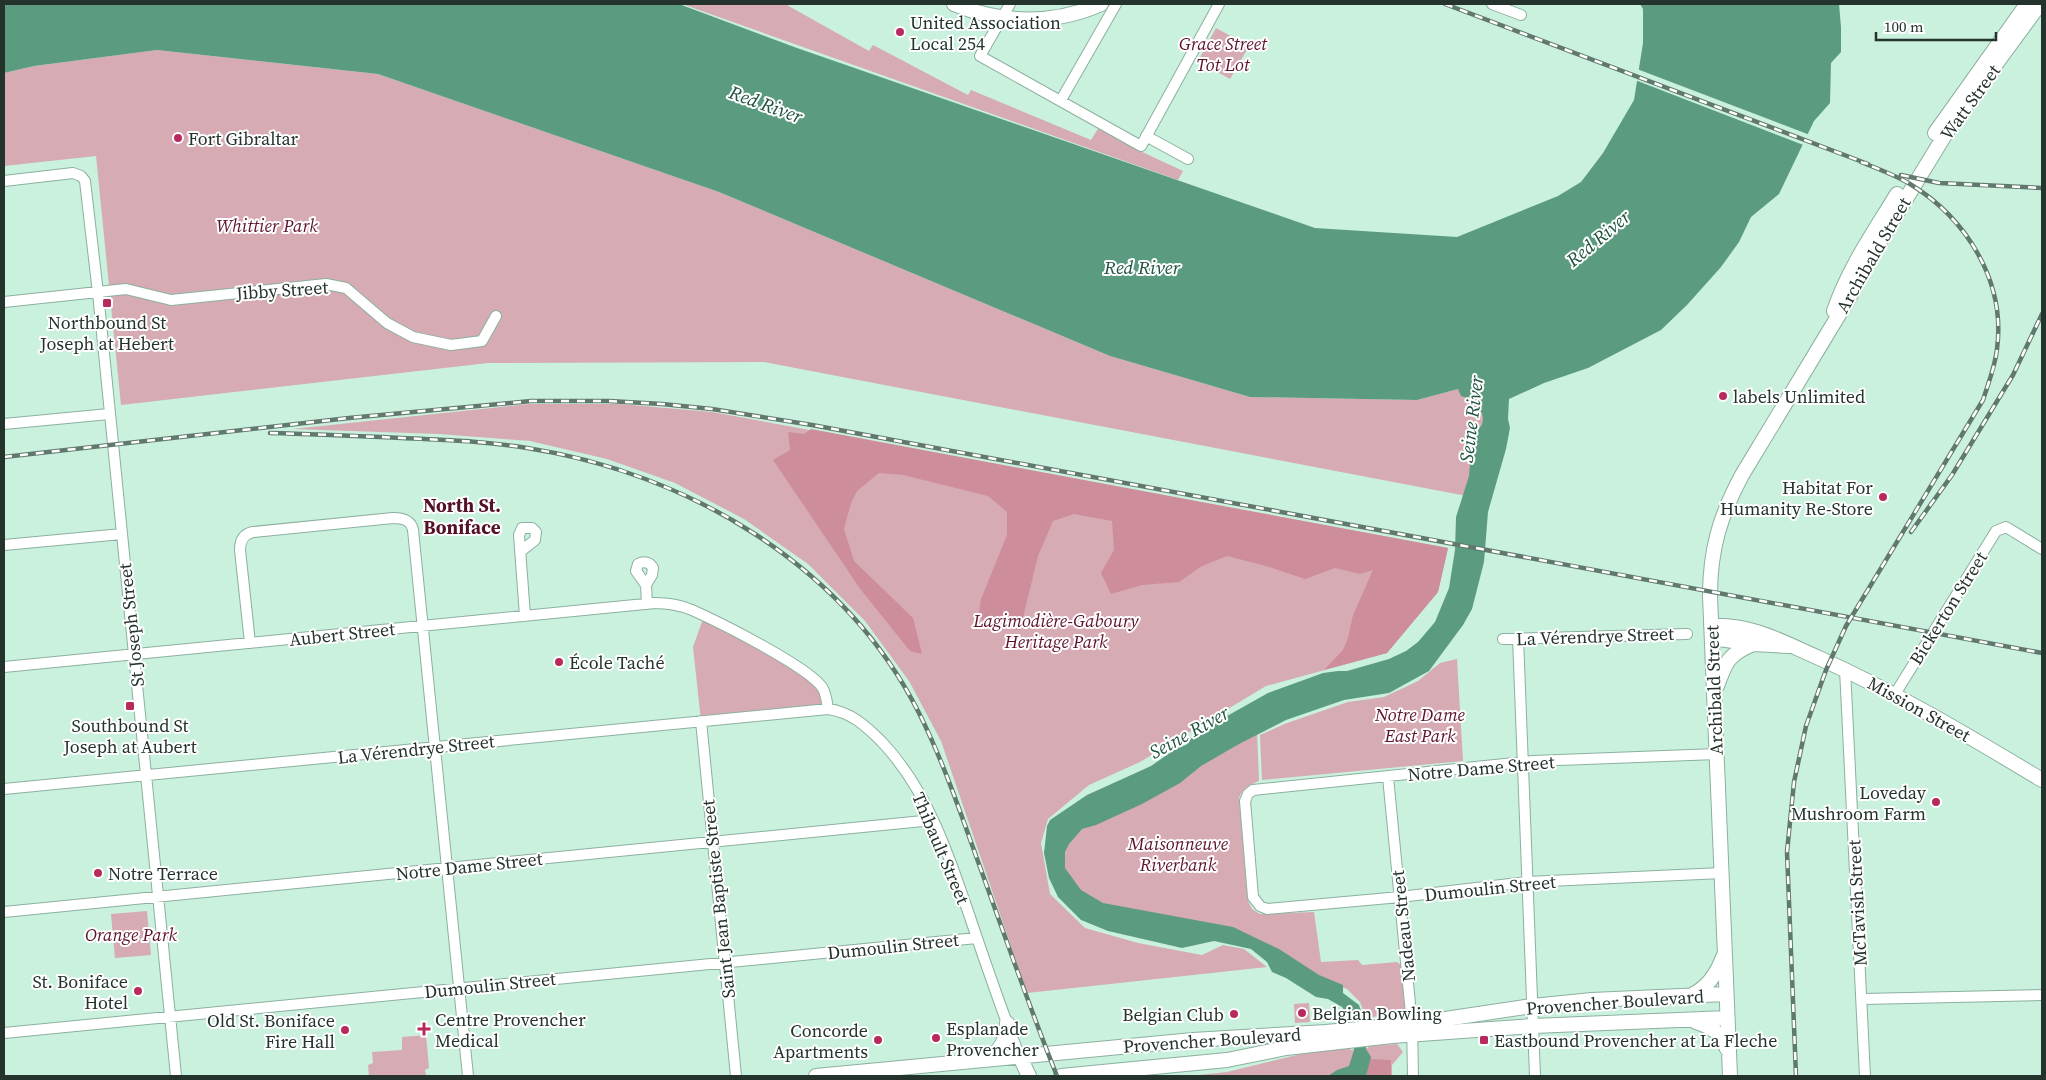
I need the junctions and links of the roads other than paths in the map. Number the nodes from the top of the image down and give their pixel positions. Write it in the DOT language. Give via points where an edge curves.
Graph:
graph roads {
  1 [pos="954,4"];
  2 [pos="1010,4"];
  3 [pos="1101,4"];
  4 [pos="1116,4"];
  5 [pos="1219,4"];
  6 [pos="1492,4"];
  7 [pos="2033,5"];
  8 [pos="1521,15"];
  9 [pos="1002,18"];
  10 [pos="1061,100"];
  11 [pos="1143,141"];
  12 [pos="1188,159"];
  13 [pos="1914,176"];
  14 [pos="4,181"];
  15 [pos="98,293"];
  16 [pos="4,302"];
  17 [pos="496,316"];
  18 [pos="110,414"];
  19 [pos="4,424"];
  20 [pos="122,534"];
  21 [pos="4,545"];
  22 [pos="2042,549"];
  23 [pos="522,552"];
  24 [pos="646,585"];
  25 [pos="647,604"];
  26 [pos="525,616"];
  27 [pos="423,626"];
  28 [pos="1712,632"];
  29 [pos="1687,634"];
  30 [pos="1518,638"];
  31 [pos="1503,639"];
  32 [pos="250,643"];
  33 [pos="1754,644"];
  34 [pos="1792,646"];
  35 [pos="133,654"];
  36 [pos="4,667"];
  37 [pos="1844,669"];
  38 [pos="1714,693"];
  39 [pos="1895,694"];
  40 [pos="828,709"];
  41 [pos="701,722"];
  42 [pos="435,747"];
  43 [pos="1716,754"];
  44 [pos="1523,763"];
  45 [pos="146,776"];
  46 [pos="1388,776"];
  47 [pos="2042,780"];
  48 [pos="4,789"];
  49 [pos="934,820"];
  50 [pos="713,842"];
  51 [pos="447,868"];
  52 [pos="1722,872"];
  53 [pos="1527,882"];
  54 [pos="158,897"];
  55 [pos="1400,897"];
  56 [pos="1260,906"];
  57 [pos="4,912"];
  58 [pos="977,938"];
  59 [pos="1726,946"];
  60 [pos="725,962"];
  61 [pos="459,988"];
  62 [pos="1726,994"];
  63 [pos="2042,995"];
  64 [pos="1689,996"];
  65 [pos="1863,999"];
  66 [pos="1532,1006"];
  67 [pos="170,1017"];
  68 [pos="1727,1018"];
  69 [pos="1688,1020"];
  70 [pos="1007,1023"];
  71 [pos="1533,1026"];
  72 [pos="1412,1029"];
  73 [pos="4,1033"];
  74 [pos="1277,1035"];
  75 [pos="1326,1037"];
  76 [pos="1279,1049"];
  77 [pos="1020,1057"];
  78 [pos="989,1059"];
  79 [pos="1730,1059"];
  80 [pos="176,1076"];
  81 [pos="468,1076"];
  82 [pos="736,1076"];
  83 [pos="816,1076"];
  84 [pos="1029,1076"];
  85 [pos="1061,1076"];
  86 [pos="1413,1076"];
  87 [pos="1535,1076"];
  88 [pos="1730,1076"];
  89 [pos="1866,1076"];
  1 -- 9 [label="main road"];
  2 -- 9 [label="street"];
  3 -- 9 [label="main road" via="1054,18"];
  4 -- 10 [label="street"];
  5 -- 11 [label="street"];
  6 -- 8 [label="street"];
  7 -- 13 [label="main road, Watt Street" via="2009,31 1944,119"];
  9 -- 10 [label="street" via="980,56"];
  10 -- 11 [label="street"];
  11 -- 12 [label="street"];
  13 -- 28 [label="main road, Archibald Street" via="1849,298 1728,500 1714,543 1710,579"];
  14 -- 15 [label="street, St Joseph Street" via="73,173 81,176 85,181"];
  15 -- 16 [label="street"];
  15 -- 17 [label="street, Jibby Street" via="126,289 170,300 326,284 346,288 387,323 414,337 451,345 482,341"];
  15 -- 18 [label="street, St Joseph Street"];
  18 -- 19 [label="street"];
  18 -- 20 [label="street, St Joseph Street"];
  20 -- 21 [label="street"];
  20 -- 35 [label="street, St Joseph Street"];
  22 -- 39 [label="street, Bickerton Street" via="2006,527 1996,531"];
  23 -- 26 [label="street" via="520,566"];
  24 -- 25 [label="street"];
  25 -- 26 [label="street, Aubert Street"];
  25 -- 40 [label="street, Aubert Street" via="681,606 756,643 799,668 821,686"];
  26 -- 27 [label="street, Aubert Street"];
  27 -- 32 [label="street, Aubert Street"];
  27 -- 32 [label="street" via="413,530 408,521 393,518 253,532 242,538 240,545"];
  27 -- 42 [label="street"];
  28 -- 33 [label="main road, Mission Street"];
  28 -- 34 [label="main road, Mission Street" via="1722,625 1766,634"];
  28 -- 38 [label="main road, Archibald Street"];
  29 -- 30 [label="street, La Vérendrye Street"];
  30 -- 31 [label="street, La Vérendrye Street"];
  30 -- 44 [label="street"];
  32 -- 35 [label="street, Aubert Street"];
  33 -- 34 [label="main road, Mission Street"];
  33 -- 38 [label="main road" via="1726,661"];
  34 -- 37 [label="main road, Mission Street"];
  35 -- 36 [label="street, Aubert Street"];
  35 -- 45 [label="street, St Joseph Street"];
  37 -- 39 [label="main road, Mission Street"];
  37 -- 65 [label="street, McTavish Street"];
  38 -- 43 [label="main road, Archibald Street"];
  39 -- 47 [label="main road, Mission Street"];
  40 -- 41 [label="street, La Vérendrye Street"];
  40 -- 49 [label="street, Thibault Street" via="860,721 890,751 916,786"];
  41 -- 42 [label="street, La Vérendrye Street"];
  41 -- 50 [label="street, Saint Jean Baptiste Street"];
  42 -- 45 [label="street, La Vérendrye Street"];
  42 -- 51 [label="street"];
  43 -- 44 [label="street, Notre Dame Street"];
  43 -- 52 [label="main road, Archibald Street"];
  44 -- 46 [label="street, Notre Dame Street"];
  44 -- 53 [label="street"];
  45 -- 48 [label="street, La Vérendrye Street"];
  45 -- 54 [label="street, St Joseph Street"];
  46 -- 55 [label="street, Nadeau Street"];
  46 -- 56 [label="street, Notre Dame Street" via="1257,789 1248,794 1245,801 1251,886 1255,901"];
  49 -- 50 [label="street, Notre Dame Street"];
  49 -- 58 [label="street, Thibault Street"];
  50 -- 51 [label="street, Notre Dame Street"];
  50 -- 60 [label="street, Saint Jean Baptiste Street"];
  51 -- 54 [label="street, Notre Dame Street"];
  51 -- 61 [label="street"];
  52 -- 53 [label="street, Dumoulin Street"];
  52 -- 59 [label="main road, Archibald Street"];
  53 -- 55 [label="street, Dumoulin Street"];
  53 -- 66 [label="street"];
  54 -- 57 [label="street, Notre Dame Street"];
  54 -- 67 [label="street, St Joseph Street"];
  55 -- 56 [label="street, Dumoulin Street" via="1272,909"];
  55 -- 72 [label="street, Nadeau Street"];
  58 -- 60 [label="street, Dumoulin Street"];
  58 -- 70 [label="street, Thibault Street"];
  59 -- 62 [label="main road, Archibald Street"];
  59 -- 64 [label="main road" via="1713,978"];
  60 -- 61 [label="street, Dumoulin Street"];
  60 -- 82 [label="street, Saint Jean Baptiste Street"];
  61 -- 67 [label="street, Dumoulin Street"];
  61 -- 81 [label="street"];
  62 -- 64 [label="main road, Provencher Boulevard"];
  62 -- 68 [label="main road, Archibald Street"];
  63 -- 65 [label="street"];
  64 -- 66 [label="main road, Provencher Boulevard"];
  65 -- 89 [label="street, McTavish Street"];
  66 -- 71 [label="street"];
  66 -- 72 [label="main road, Provencher Boulevard"];
  67 -- 73 [label="street, Dumoulin Street"];
  67 -- 80 [label="street, St Joseph Street"];
  68 -- 69 [label="main road, Provencher Boulevard"];
  68 -- 79 [label="main road, Archibald Street"];
  69 -- 71 [label="main road, Provencher Boulevard"];
  69 -- 79 [label="main road" via="1719,1033"];
  70 -- 77 [label="street, Thibault Street"];
  70 -- 78 [label="main road" via="1004,1042"];
  71 -- 72 [label="main road, Provencher Boulevard"];
  71 -- 87 [label="street"];
  72 -- 75 [label="main road, Provencher Boulevard"];
  72 -- 86 [label="street, Nadeau Street"];
  74 -- 75 [label="main road, Provencher Boulevard"];
  74 -- 76 [label="main road"];
  74 -- 77 [label="main road, Provencher Boulevard"];
  75 -- 76 [label="main road, Provencher Boulevard"];
  76 -- 85 [label="main road, Provencher Boulevard" via="1227,1060"];
  77 -- 78 [label="main road, Provencher Boulevard"];
  77 -- 84 [label="main road"];
  78 -- 83 [label="main road, Provencher Boulevard"];
  79 -- 88 [label="main road, Archibald Street"];
}
